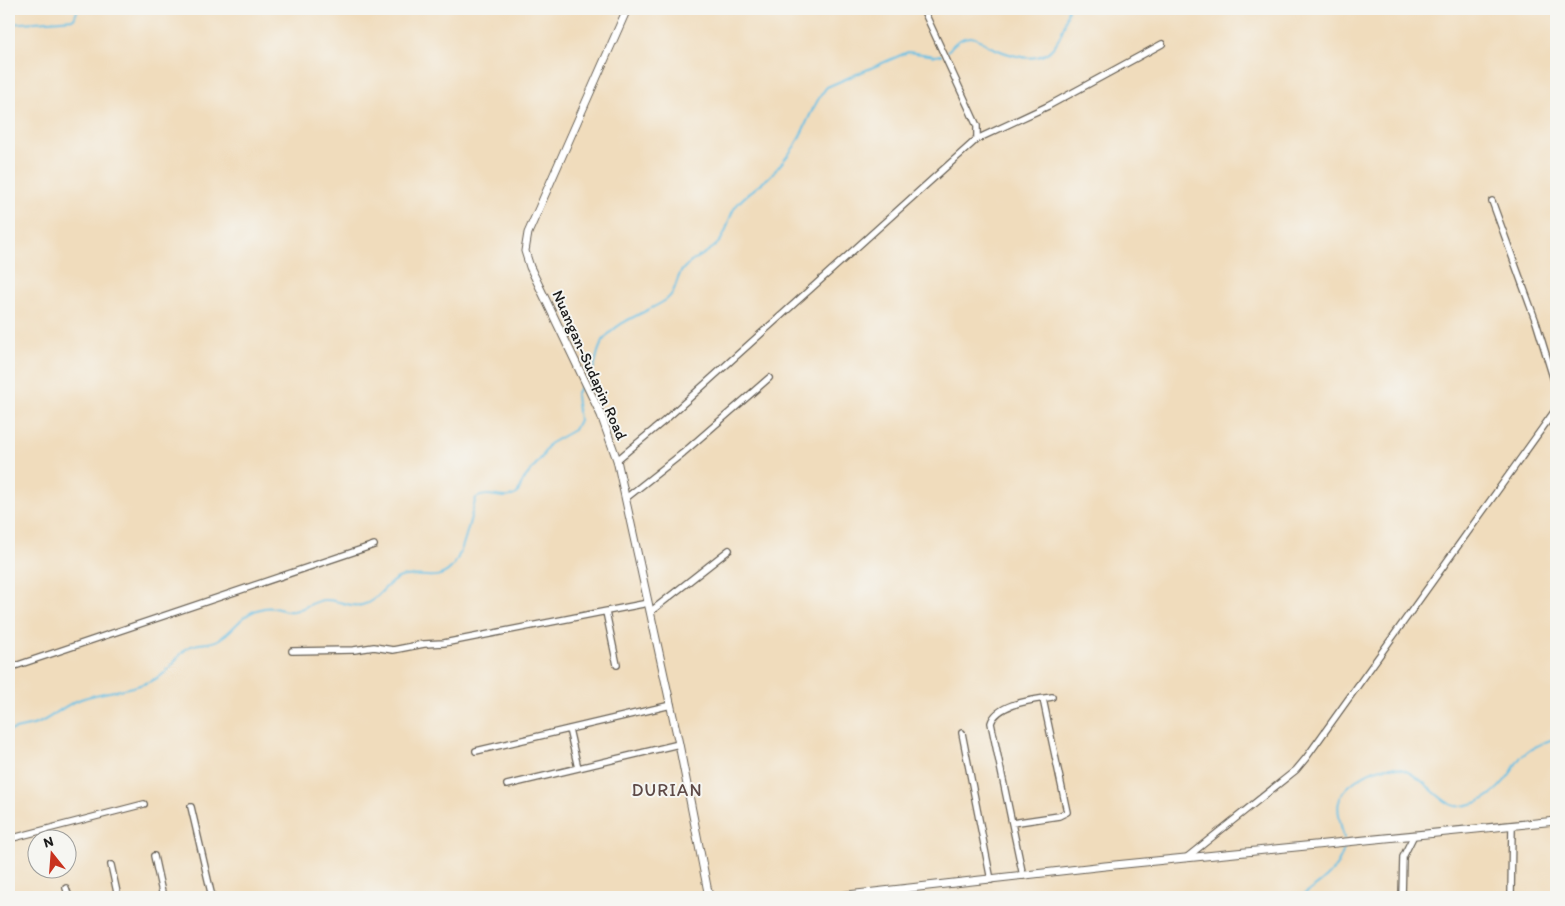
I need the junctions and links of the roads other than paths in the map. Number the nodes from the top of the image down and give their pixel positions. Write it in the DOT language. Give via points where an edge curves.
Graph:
graph roads {
  1 [pos="627,9"];
  2 [pos="923,9"];
  3 [pos="1162,44"];
  4 [pos="977,139"];
  5 [pos="1492,201"];
  6 [pos="769,378"];
  7 [pos="1556,387"];
  8 [pos="1556,409"];
  9 [pos="617,460"];
  10 [pos="626,498"];
  11 [pos="374,545"];
  12 [pos="729,550"];
  13 [pos="648,603"];
  14 [pos="606,612"];
  15 [pos="650,612"];
  16 [pos="292,651"];
  17 [pos="617,665"];
  18 [pos="9,668"];
  19 [pos="1052,697"];
  20 [pos="1043,698"];
  21 [pos="671,705"];
  22 [pos="569,729"];
  23 [pos="962,733"];
  24 [pos="679,744"];
  25 [pos="476,751"];
  26 [pos="578,768"];
  27 [pos="507,785"];
  28 [pos="144,804"];
  29 [pos="191,807"];
  30 [pos="1556,821"];
  31 [pos="1012,824"];
  32 [pos="1512,825"];
  33 [pos="1414,835"];
  34 [pos="9,839"];
  35 [pos="154,856"];
  36 [pos="1184,860"];
  37 [pos="111,865"];
  38 [pos="1024,876"];
  39 [pos="991,880"];
  40 [pos="66,888"];
  41 [pos="69,897"];
  42 [pos="118,897"];
  43 [pos="163,897"];
  44 [pos="212,897"];
  45 [pos="709,897"];
  46 [pos="830,897"];
  47 [pos="1402,897"];
  48 [pos="1511,897"];
  1 -- 9 [label="street, Nuangan-Sudapin Road" via="528,233 525,251 601,415"];
  2 -- 4 [label="street" via="977,126"];
  3 -- 4 [label="street" via="1048,106"];
  4 -- 9 [label="street" via="650,434"];
  5 -- 7 [label="street"];
  6 -- 10 [label="street"];
  8 -- 36 [label="street" via="1306,758 1296,770"];
  9 -- 10 [label="street, Nuangan-Sudapin Road"];
  10 -- 13 [label="street, Nuangan-Sudapin Road"];
  11 -- 18 [label="street"];
  12 -- 15 [label="street"];
  13 -- 14 [label="street"];
  13 -- 15 [label="street, Nuangan-Sudapin Road"];
  14 -- 16 [label="street" via="393,650 374,647"];
  14 -- 17 [label="street"];
  15 -- 21 [label="street, Nuangan-Sudapin Road"];
  19 -- 20 [label="street"];
  20 -- 31 [label="street" via="1004,708 996,713 991,723"];
  20 -- 31 [label="street" via="1067,812"];
  21 -- 22 [label="street"];
  21 -- 24 [label="street, Nuangan-Sudapin Road"];
  22 -- 25 [label="street"];
  22 -- 26 [label="street"];
  23 -- 39 [label="street"];
  24 -- 26 [label="street"];
  24 -- 45 [label="street, Nuangan-Sudapin Road"];
  26 -- 27 [label="street"];
  28 -- 34 [label="street"];
  29 -- 44 [label="street"];
  30 -- 32 [label="street"];
  31 -- 38 [label="street"];
  32 -- 33 [label="street"];
  32 -- 48 [label="street"];
  33 -- 36 [label="street"];
  33 -- 47 [label="street" via="1403,857"];
  35 -- 43 [label="street"];
  36 -- 38 [label="street"];
  37 -- 42 [label="street"];
  38 -- 39 [label="street"];
  39 -- 46 [label="street"];
  40 -- 41 [label="street"];
}
